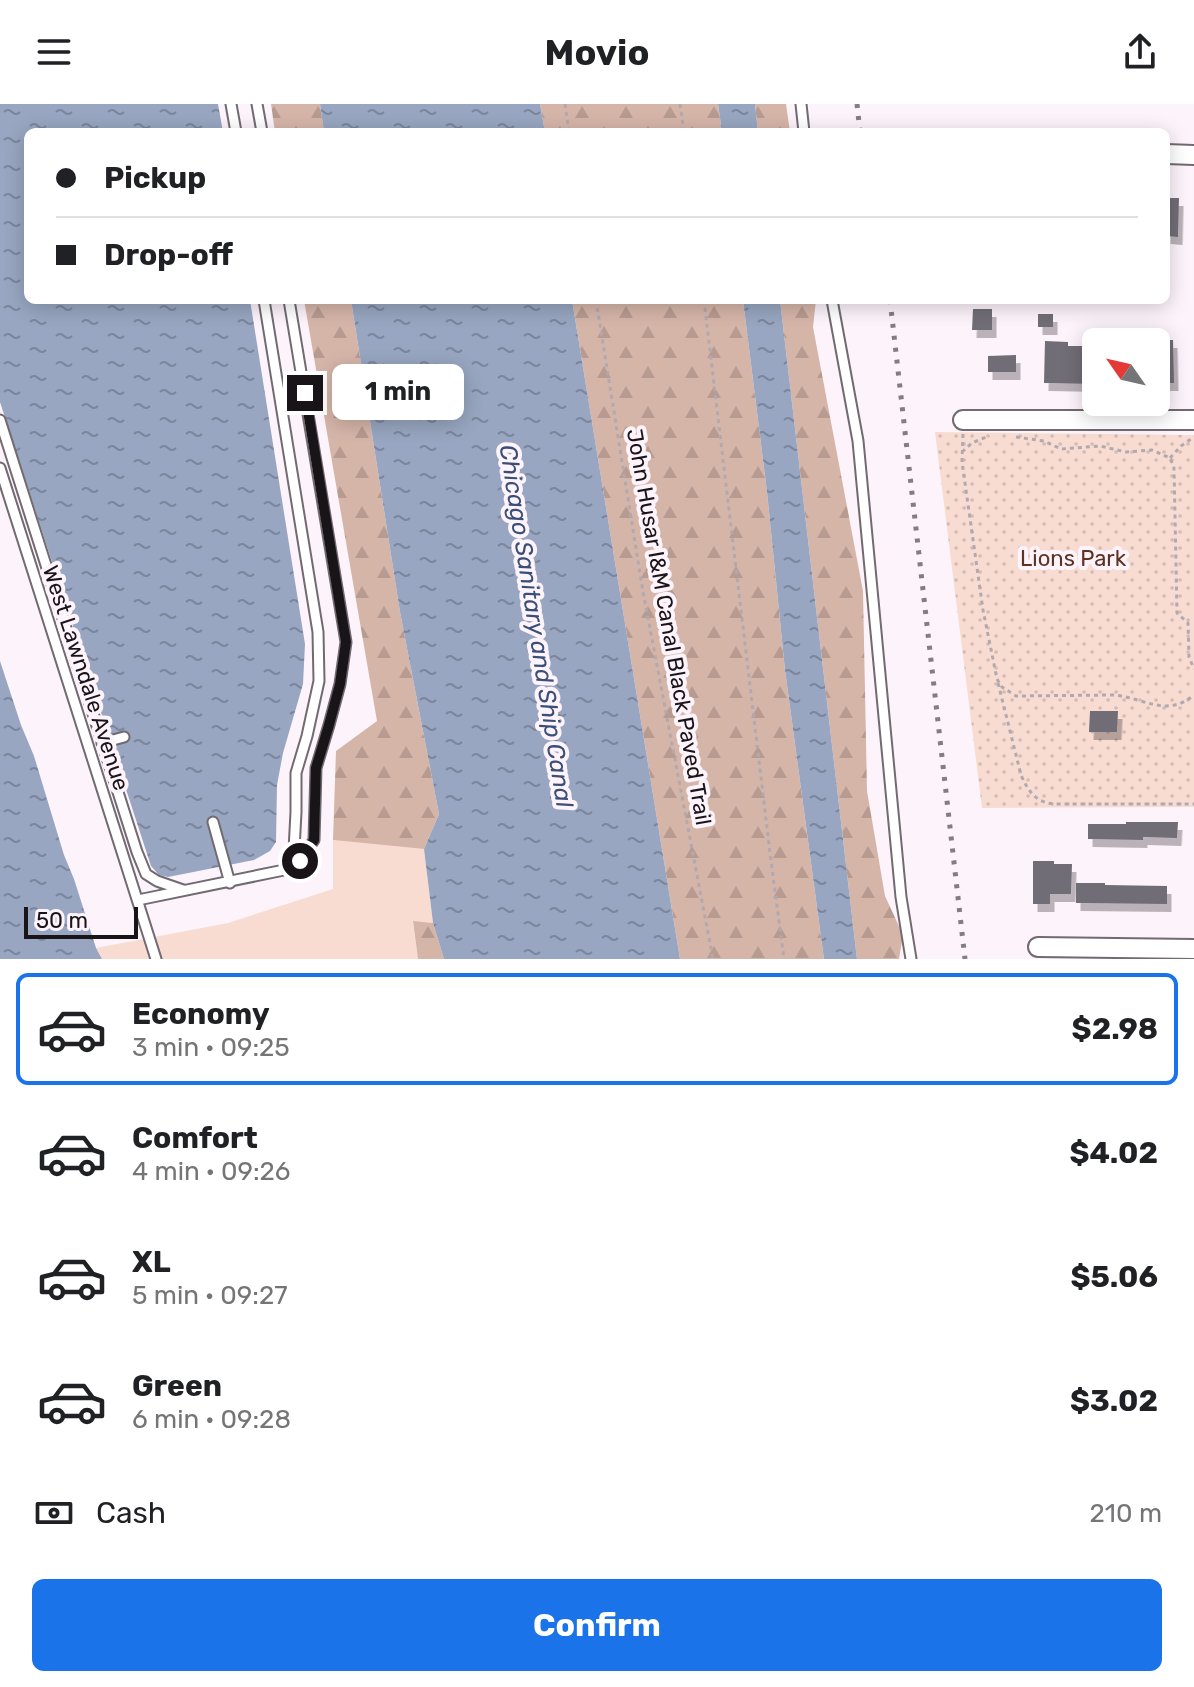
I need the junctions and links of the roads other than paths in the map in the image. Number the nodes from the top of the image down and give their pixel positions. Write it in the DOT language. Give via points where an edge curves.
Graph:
graph roads {
  1 [pos="231,104"];
  2 [pos="257,104"];
  3 [pos="801,104"];
  4 [pos="235,128"];
  5 [pos="261,128"];
  6 [pos="804,128"];
  7 [pos="1170,154"];
  8 [pos="1194,155"];
  9 [pos="265,304"];
  10 [pos="290,304"];
  11 [pos="833,304"];
  12 [pos="0,420"];
  13 [pos="963,420"];
  14 [pos="1194,420"];
  15 [pos="0,468"];
  16 [pos="124,737"];
  17 [pos="102,743"];
  18 [pos="213,822"];
  19 [pos="289,869"];
  20 [pos="230,883"];
  21 [pos="186,891"];
  22 [pos="138,900"];
  23 [pos="1038,947"];
  24 [pos="1194,949"];
  25 [pos="156,959"];
  26 [pos="911,959"];
  1 -- 4 [label="lane"];
  2 -- 5 [label="lane"];
  3 -- 6 [label="lane"];
  7 -- 8 [label="street"];
  9 -- 19 [label="lane" via="318,632 319,681 296,773"];
  10 -- 19 [label="lane" via="346,642 316,768 314,840"];
  11 -- 26 [label="lane" via="858,441"];
  12 -- 17 [label="lane"];
  13 -- 14 [label="street"];
  15 -- 22 [label="lane, West Lawndale Avenue"];
  16 -- 17 [label="lane"];
  17 -- 21 [label="lane" via="146,874"];
  18 -- 20 [label="lane"];
  19 -- 20 [label="lane"];
  20 -- 21 [label="lane"];
  21 -- 22 [label="lane"];
  22 -- 25 [label="lane, West Lawndale Avenue"];
  23 -- 24 [label="street"];
}
